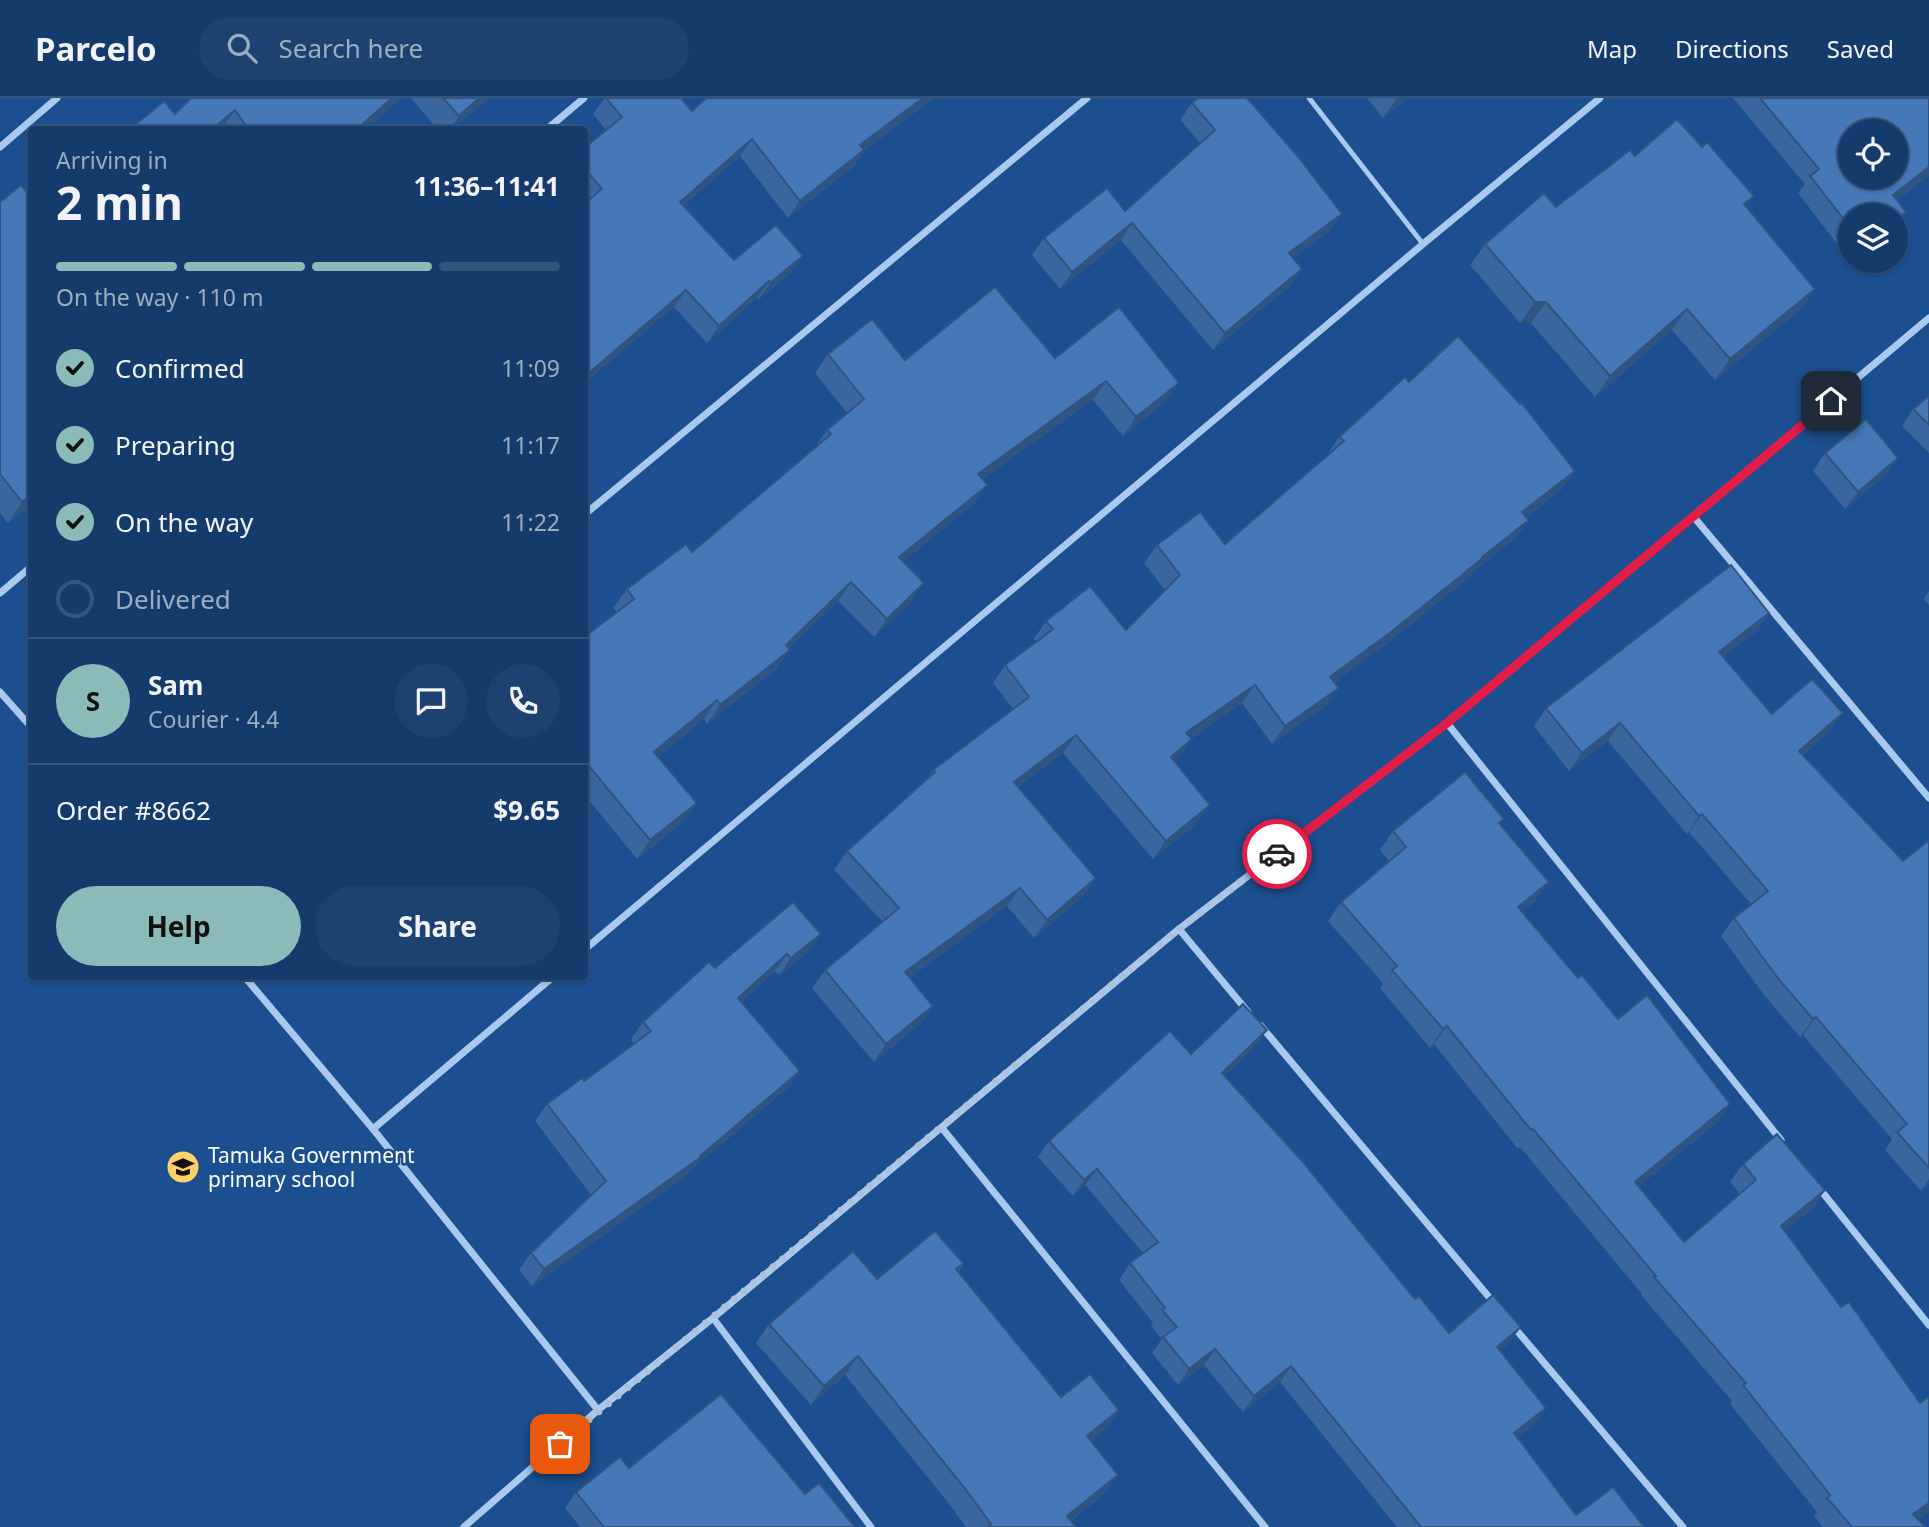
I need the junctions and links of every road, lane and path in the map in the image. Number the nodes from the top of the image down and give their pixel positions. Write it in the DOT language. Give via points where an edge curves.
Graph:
graph roads {
  1 [pos="57,98"];
  2 [pos="584,98"];
  3 [pos="1087,98"];
  4 [pos="1309,98"];
  5 [pos="1600,98"];
  6 [pos="551,126"];
  7 [pos="0,147"];
  8 [pos="1423,244"];
  9 [pos="1929,318"];
  10 [pos="588,512"];
  11 [pos="1693,516"];
  12 [pos="28,569"];
  13 [pos="0,593"];
  14 [pos="0,692"];
  15 [pos="1447,723"];
  16 [pos="28,724"];
  17 [pos="1929,798"];
  18 [pos="1179,929"];
  19 [pos="588,947"];
  20 [pos="247,980"];
  21 [pos="549,980"];
  22 [pos="942,1128"];
  23 [pos="373,1129"];
  24 [pos="1783,1142"];
  25 [pos="1817,1185"];
  26 [pos="1503,1314"];
  27 [pos="713,1318"];
  28 [pos="1512,1324"];
  29 [pos="1929,1325"];
  30 [pos="598,1410"];
  31 [pos="464,1527"];
  32 [pos="871,1527"];
  33 [pos="1265,1527"];
  34 [pos="1683,1527"];
  1 -- 7 [label="street"];
  2 -- 6 [label="street"];
  3 -- 10 [label="street"];
  4 -- 8 [label="lane"];
  5 -- 8 [label="street"];
  8 -- 19 [label="street"];
  9 -- 11 [label="street"];
  11 -- 15 [label="street"];
  11 -- 17 [label="street"];
  12 -- 13 [label="street"];
  14 -- 16 [label="street"];
  15 -- 18 [label="street"];
  15 -- 24 [label="street"];
  18 -- 22 [label="street"];
  18 -- 26 [label="street"];
  20 -- 23 [label="street"];
  21 -- 23 [label="street"];
  22 -- 27 [label="street"];
  22 -- 33 [label="street"];
  23 -- 30 [label="street"];
  25 -- 29 [label="street"];
  27 -- 30 [label="street"];
  27 -- 32 [label="street"];
  28 -- 34 [label="street"];
  30 -- 31 [label="street"];
}
